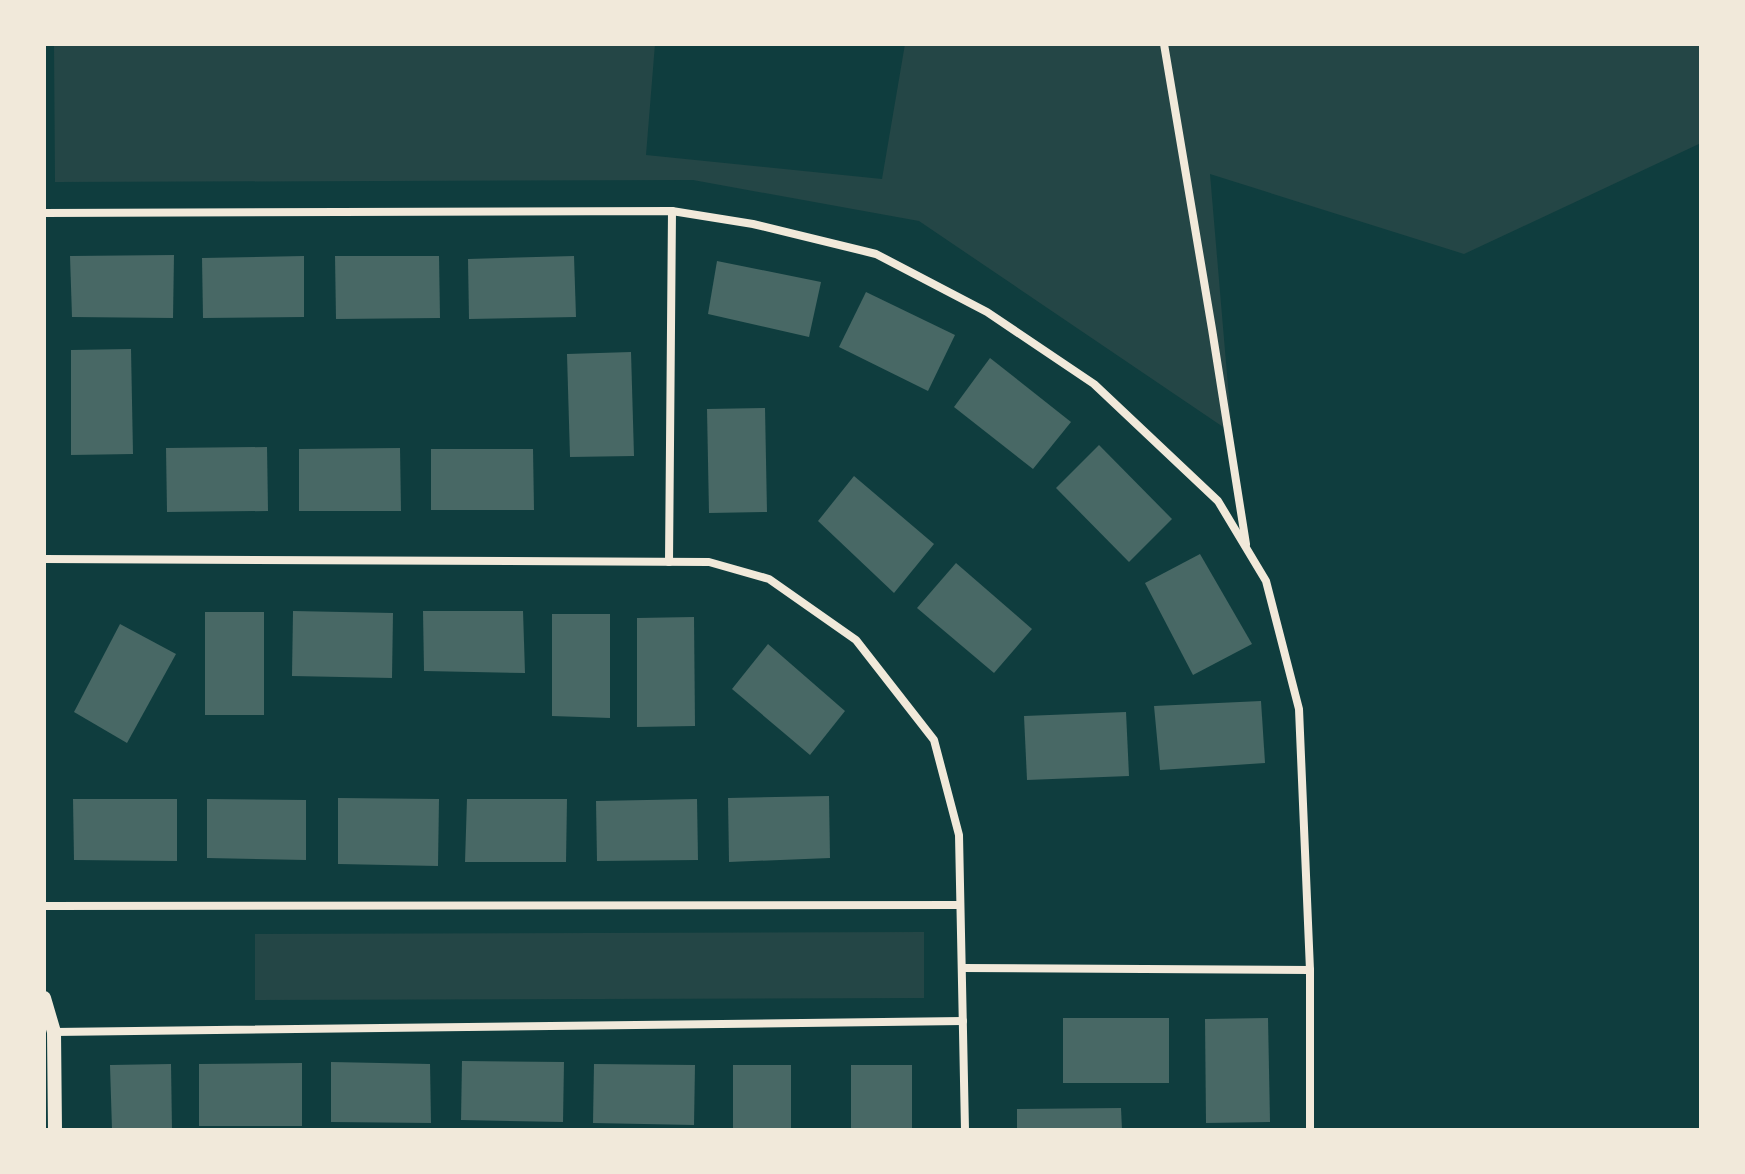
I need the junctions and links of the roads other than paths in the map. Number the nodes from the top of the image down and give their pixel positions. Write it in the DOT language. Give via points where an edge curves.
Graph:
graph roads {
  1 [pos="1164,44"];
  2 [pos="672,211"];
  3 [pos="44,213"];
  4 [pos="1247,549"];
  5 [pos="44,559"];
  6 [pos="669,562"];
  7 [pos="960,905"];
  8 [pos="44,906"];
  9 [pos="962,968"];
  10 [pos="1310,970"];
  11 [pos="44,998"];
  12 [pos="963,1021"];
  13 [pos="54,1032"];
  14 [pos="55,1130"];
  15 [pos="965,1130"];
  16 [pos="1310,1130"];
  1 -- 4 [label="street"];
  2 -- 3 [label="street"];
  2 -- 4 [label="street" via="876,254 987,312 1094,384 1218,501"];
  2 -- 6 [label="street"];
  4 -- 10 [label="street" via="1266,581 1299,709"];
  5 -- 6 [label="street"];
  6 -- 7 [label="street" via="709,562 769,579 856,640 934,740 959,835"];
  7 -- 8 [label="street"];
  7 -- 9 [label="street"];
  9 -- 10 [label="street"];
  9 -- 12 [label="street"];
  10 -- 16 [label="street"];
  11 -- 13 [label="street"];
  12 -- 13 [label="street"];
  12 -- 15 [label="street"];
  13 -- 14 [label="street"];
}
